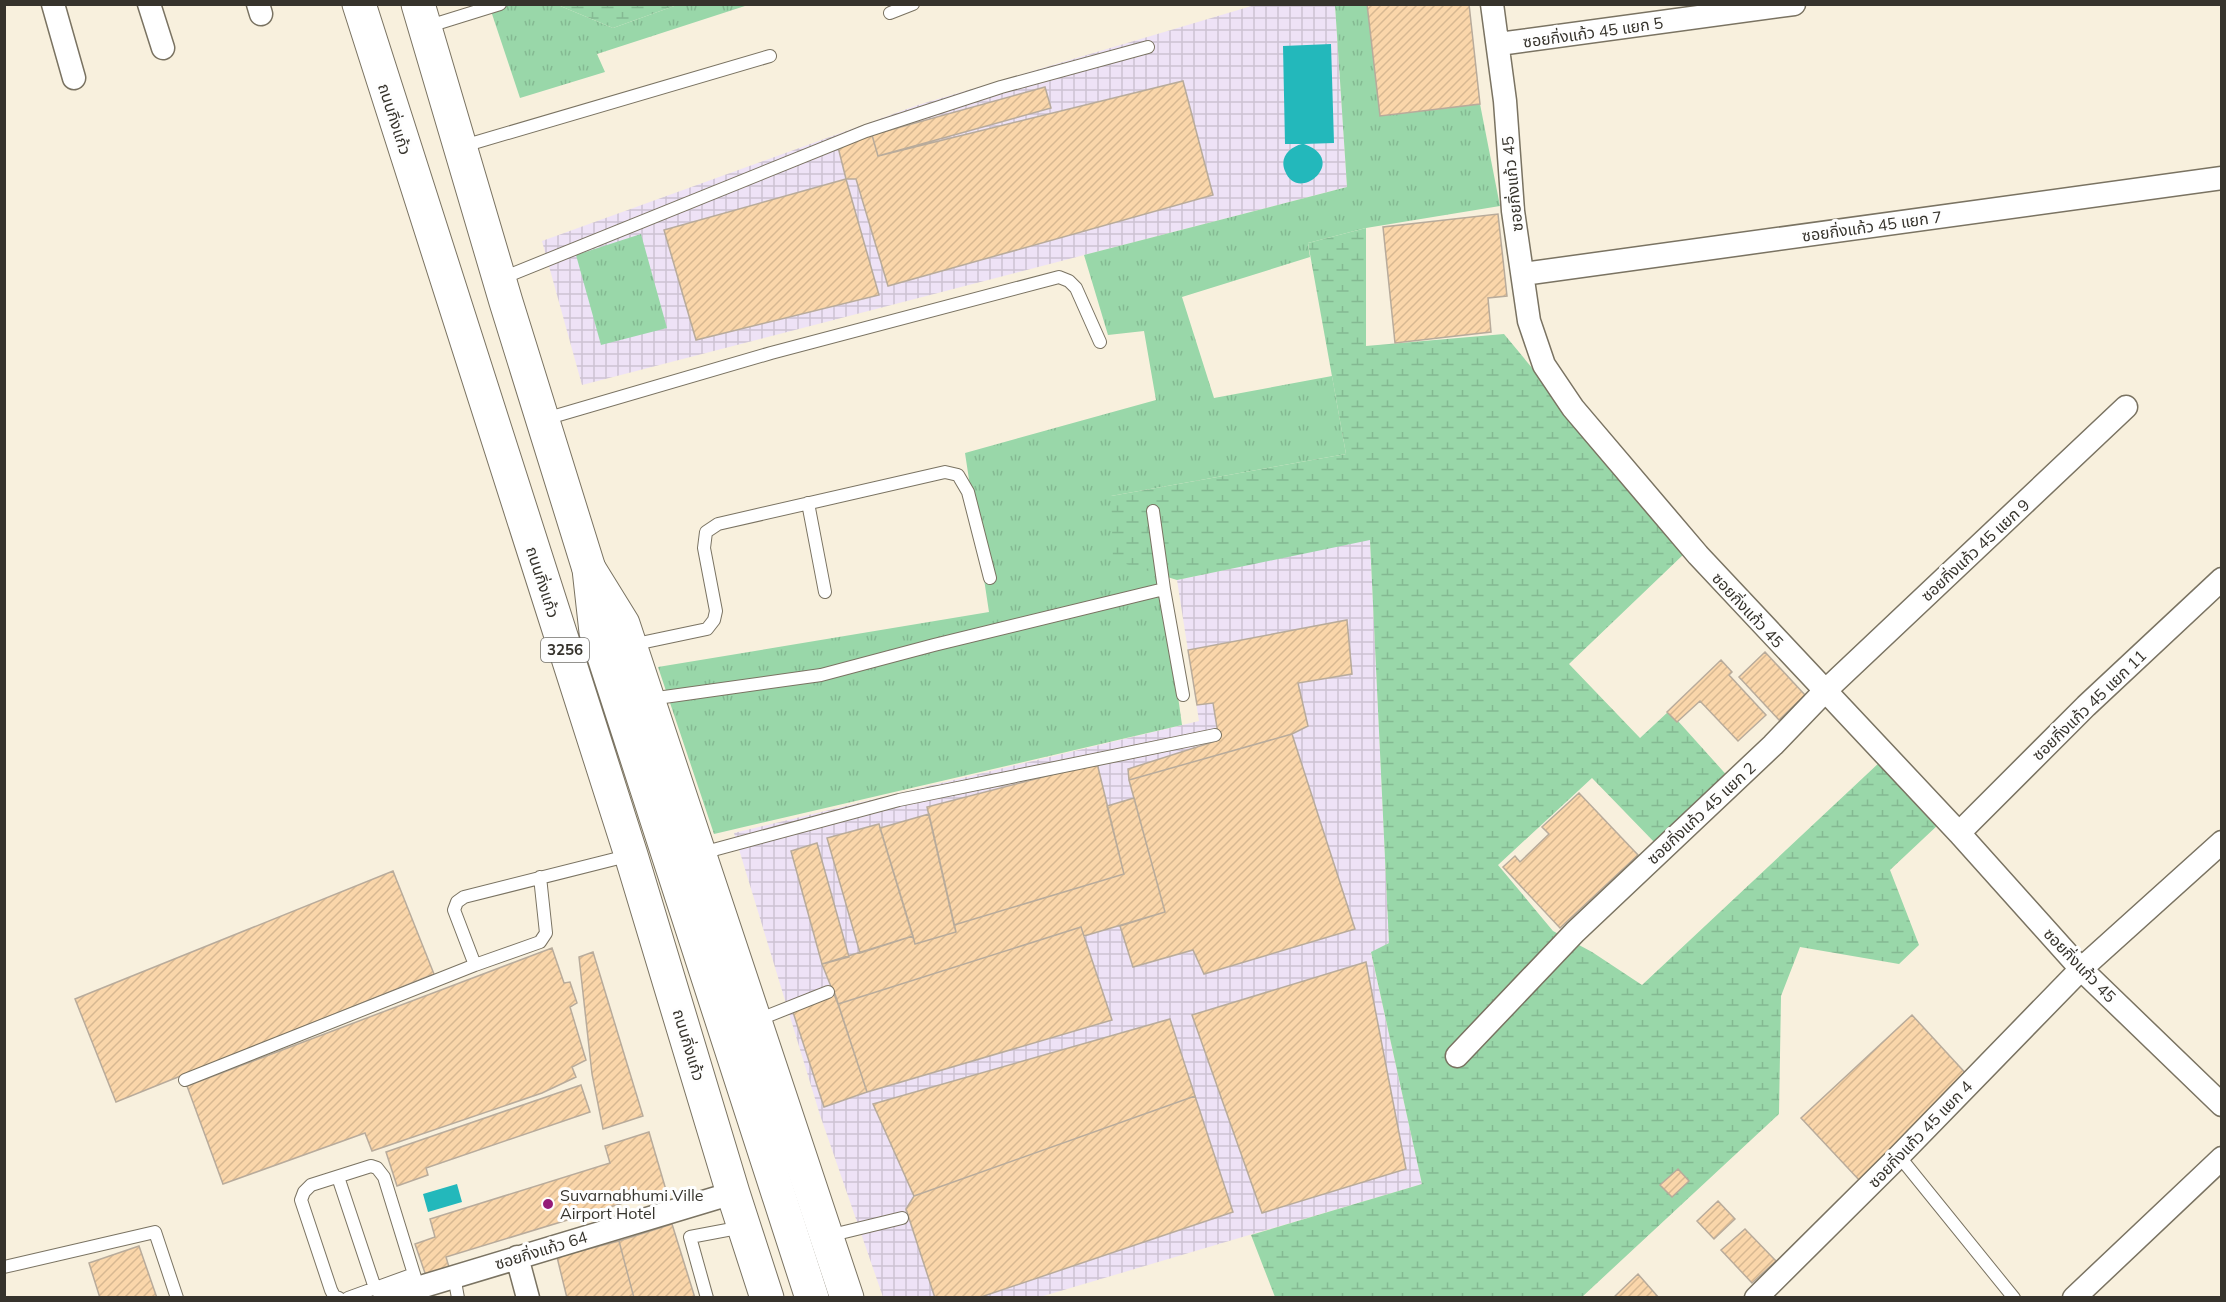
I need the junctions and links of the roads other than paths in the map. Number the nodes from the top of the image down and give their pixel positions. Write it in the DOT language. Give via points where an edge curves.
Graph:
graph roads {
  1 [pos="53,4"];
  2 [pos="149,4"];
  3 [pos="358,4"];
  4 [pos="500,4"];
  5 [pos="913,4"];
  6 [pos="1492,4"];
  7 [pos="1794,4"];
  8 [pos="890,13"];
  9 [pos="421,16"];
  10 [pos="1499,44"];
  11 [pos="1148,47"];
  12 [pos="163,48"];
  13 [pos="770,56"];
  14 [pos="74,78"];
  15 [pos="460,147"];
  16 [pos="2222,178"];
  17 [pos="1523,274"];
  18 [pos="499,279"];
  19 [pos="1100,342"];
  20 [pos="2126,407"];
  21 [pos="543,420"];
  22 [pos="808,503"];
  23 [pos="1153,511"];
  24 [pos="589,569"];
  25 [pos="990,578"];
  26 [pos="2222,579"];
  27 [pos="1164,590"];
  28 [pos="825,592"];
  29 [pos="631,645"];
  30 [pos="1824,692"];
  31 [pos="1183,695"];
  32 [pos="649,700"];
  33 [pos="1215,735"];
  34 [pos="1959,833"];
  35 [pos="2222,842"];
  36 [pos="700,853"];
  37 [pos="630,855"];
  38 [pos="540,877"];
  39 [pos="475,965"];
  40 [pos="2081,969"];
  41 [pos="828,992"];
  42 [pos="754,1022"];
  43 [pos="1457,1056"];
  44 [pos="185,1080"];
  45 [pos="2222,1105"];
  46 [pos="1899,1156"];
  47 [pos="2222,1158"];
  48 [pos="338,1177"];
  49 [pos="733,1193"];
  50 [pos="902,1218"];
  51 [pos="744,1227"];
  52 [pos="827,1236"];
  53 [pos="517,1257"];
  54 [pos="4,1267"];
  55 [pos="416,1280"];
  56 [pos="456,1287"];
  57 [pos="380,1293"];
  58 [pos="1765,1295"];
  59 [pos="177,1298"];
  60 [pos="339,1298"];
  61 [pos="348,1298"];
  62 [pos="528,1298"];
  63 [pos="707,1298"];
  64 [pos="767,1298"];
  65 [pos="812,1298"];
  66 [pos="847,1298"];
  67 [pos="2014,1298"];
  68 [pos="2074,1298"];
  1 -- 14 [label="street"];
  2 -- 12 [label="street"];
  3 -- 37 [label="main road, ถนนกิ่งแก้ว / 3256"];
  4 -- 9 [label="lane"];
  5 -- 8 [label="lane"];
  6 -- 10 [label="street, ซอยกิ่งแก้ว 45"];
  7 -- 10 [label="street, ซอยกิ่งแก้ว 45 แยก 5"];
  9 -- 15 [label="main road, 3256"];
  10 -- 17 [label="street, ซอยกิ่งแก้ว 45" via="1513,211"];
  11 -- 18 [label="lane" via="1001,87 866,131"];
  13 -- 15 [label="lane"];
  15 -- 18 [label="main road, 3256"];
  16 -- 17 [label="street, ซอยกิ่งแก้ว 45 แยก 7"];
  17 -- 30 [label="street, ซอยกิ่งแก้ว 45" via="1528,321 1544,365 1573,408 1698,555"];
  18 -- 21 [label="main road, 3256"];
  19 -- 21 [label="lane" via="1076,288 1059,277 771,353"];
  20 -- 30 [label="street, ซอยกิ่งแก้ว 45 แยก 9"];
  21 -- 24 [label="main road, 3256"];
  22 -- 25 [label="lane" via="945,472 958,475 968,492"];
  22 -- 28 [label="lane"];
  22 -- 29 [label="lane" via="718,524 706,532 704,548 716,610 714,620 706,629"];
  23 -- 27 [label="lane"];
  24 -- 29 [label="main road, 3256" via="623,624"];
  24 -- 65 [label="main road, 3256" via="597,632"];
  26 -- 34 [label="street, ซอยกิ่งแก้ว 45 แยก 11" via="2086,706"];
  27 -- 31 [label="lane"];
  27 -- 32 [label="lane" via="821,675"];
  29 -- 32 [label="main road, 3256"];
  30 -- 34 [label="street, ซอยกิ่งแก้ว 45"];
  30 -- 43 [label="street, ซอยกิ่งแก้ว 45 แยก 2" via="1575,932"];
  32 -- 36 [label="main road, 3256"];
  33 -- 36 [label="lane" via="899,800"];
  34 -- 40 [label="street, ซอยกิ่งแก้ว 45"];
  35 -- 40 [label="street, ซอยกิ่งแก้ว 45 แยก 4"];
  36 -- 42 [label="main road, 3256"];
  37 -- 38 [label="lane"];
  37 -- 49 [label="main road, ถนนกิ่งแก้ว / 3256"];
  38 -- 39 [label="lane" via="544,938"];
  38 -- 39 [label="lane" via="457,902 454,910"];
  39 -- 44 [label="lane"];
  40 -- 45 [label="street, ซอยกิ่งแก้ว 45"];
  40 -- 46 [label="street, ซอยกิ่งแก้ว 45 แยก 4"];
  41 -- 42 [label="lane"];
  42 -- 52 [label="main road, 3256"];
  46 -- 58 [label="street, ซอยกิ่งแก้ว 45 แยก 4"];
  46 -- 67 [label="lane"];
  47 -- 68 [label="street"];
  48 -- 55 [label="lane" via="377,1167 384,1177"];
  48 -- 57 [label="lane"];
  48 -- 60 [label="lane" via="311,1185 301,1200 331,1290"];
  49 -- 51 [label="main road, ถนนกิ่งแก้ว / 3256"];
  49 -- 53 [label="street, ซอยกิ่งแก้ว 64"];
  50 -- 52 [label="lane"];
  51 -- 63 [label="lane" via="690,1237"];
  51 -- 64 [label="main road, ถนนกิ่งแก้ว / 3256"];
  52 -- 66 [label="main road, 3256"];
  53 -- 56 [label="street, ซอยกิ่งแก้ว 64"];
  53 -- 62 [label="street"];
  54 -- 59 [label="lane" via="155,1232"];
  55 -- 56 [label="street, ซอยกิ่งแก้ว 64"];
  55 -- 57 [label="street, ซอยกิ่งแก้ว 64"];
  57 -- 61 [label="lane"];
}
